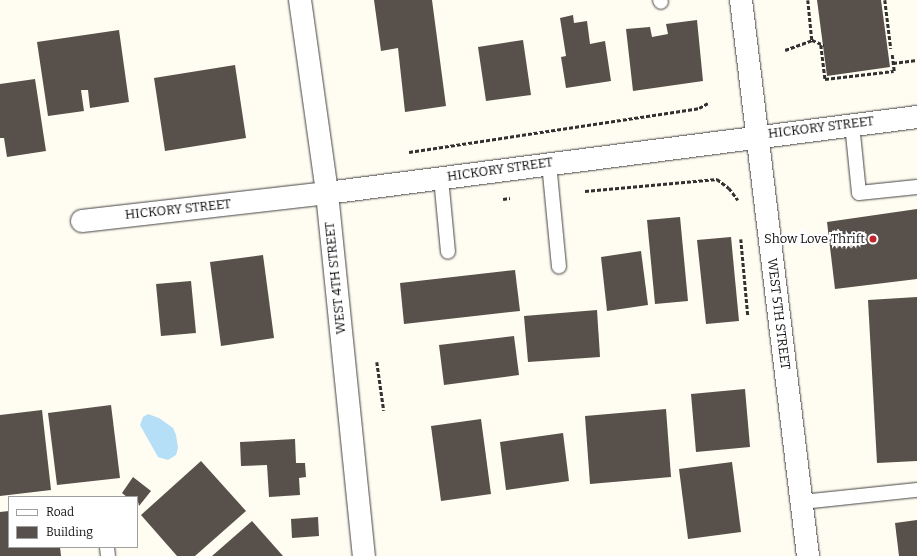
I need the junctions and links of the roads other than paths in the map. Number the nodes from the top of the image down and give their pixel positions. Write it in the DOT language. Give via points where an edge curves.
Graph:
graph roads {
  1 [pos="300,0"];
  2 [pos="741,0"];
  3 [pos="917,117"];
  4 [pos="852,124"];
  5 [pos="757,136"];
  6 [pos="549,163"];
  7 [pos="441,178"];
  8 [pos="917,187"];
  9 [pos="327,193"];
  10 [pos="82,220"];
  11 [pos="448,252"];
  12 [pos="559,267"];
  13 [pos="917,490"];
  14 [pos="802,502"];
  15 [pos="364,556"];
  16 [pos="808,556"];
  1 -- 9 [label="street, WEST 4TH STREET"];
  2 -- 5 [label="street, WEST 5TH STREET"];
  3 -- 4 [label="street, HICKORY STREET"];
  4 -- 5 [label="street, HICKORY STREET"];
  4 -- 8 [label="lane" via="859,193"];
  5 -- 6 [label="street, HICKORY STREET"];
  5 -- 14 [label="street, WEST 5TH STREET"];
  6 -- 7 [label="street, HICKORY STREET"];
  6 -- 12 [label="lane"];
  7 -- 9 [label="street, HICKORY STREET"];
  7 -- 11 [label="lane"];
  9 -- 10 [label="street, HICKORY STREET"];
  9 -- 15 [label="street, WEST 4TH STREET"];
  13 -- 14 [label="lane"];
  14 -- 16 [label="street, WEST 5TH STREET"];
}
